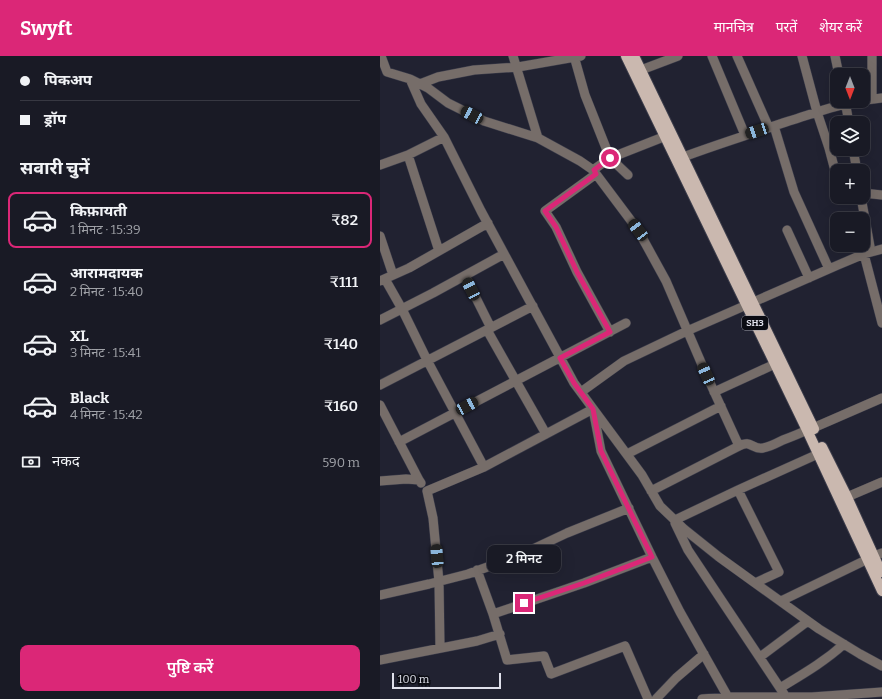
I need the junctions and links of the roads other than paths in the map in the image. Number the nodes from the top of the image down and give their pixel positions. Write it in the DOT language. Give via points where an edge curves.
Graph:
graph roads {
  1 [pos="381,56"];
  2 [pos="513,56"];
  3 [pos="576,56"];
  4 [pos="626,56"];
  5 [pos="634,56"];
  6 [pos="678,56"];
  7 [pos="712,56"];
  8 [pos="737,56"];
  9 [pos="802,56"];
  10 [pos="835,56"];
  11 [pos="872,56"];
  12 [pos="516,67"];
  13 [pos="838,68"];
  14 [pos="641,70"];
  15 [pos="870,78"];
  16 [pos="410,79"];
  17 [pos="420,84"];
  18 [pos="882,98"];
  19 [pos="870,100"];
  20 [pos="830,107"];
  21 [pos="817,112"];
  22 [pos="771,127"];
  23 [pos="669,135"];
  24 [pos="745,135"];
  25 [pos="444,137"];
  26 [pos="538,138"];
  27 [pos="408,155"];
  28 [pos="683,157"];
  29 [pos="610,158"];
  30 [pos="833,164"];
  31 [pos="380,165"];
  32 [pos="595,172"];
  33 [pos="628,174"];
  34 [pos="870,194"];
  35 [pos="882,195"];
  36 [pos="862,204"];
  37 [pos="488,223"];
  38 [pos="787,230"];
  39 [pos="380,236"];
  40 [pos="882,249"];
  41 [pos="439,251"];
  42 [pos="868,253"];
  43 [pos="504,254"];
  44 [pos="829,269"];
  45 [pos="465,276"];
  46 [pos="386,278"];
  47 [pos="809,278"];
  48 [pos="750,304"];
  49 [pos="532,306"];
  50 [pos="402,309"];
  51 [pos="380,320"];
  52 [pos="626,323"];
  53 [pos="882,323"];
  54 [pos="489,329"];
  55 [pos="687,331"];
  56 [pos="610,332"];
  57 [pos="560,358"];
  58 [pos="427,360"];
  59 [pos="775,364"];
  60 [pos="515,381"];
  61 [pos="380,385"];
  62 [pos="581,392"];
  63 [pos="714,392"];
  64 [pos="882,398"];
  65 [pos="380,405"];
  66 [pos="721,406"];
  67 [pos="593,409"];
  68 [pos="455,412"];
  69 [pos="810,429"];
  70 [pos="546,434"];
  71 [pos="399,442"];
  72 [pos="740,446"];
  73 [pos="627,454"];
  74 [pos="818,454"];
  75 [pos="484,467"];
  76 [pos="419,480"];
  77 [pos="380,481"];
  78 [pos="882,482"];
  79 [pos="738,490"];
  80 [pos="427,491"];
  81 [pos="652,491"];
  82 [pos="847,497"];
  83 [pos="629,508"];
  84 [pos="674,519"];
  85 [pos="874,556"];
  86 [pos="652,557"];
  87 [pos="477,570"];
  88 [pos="882,574"];
  89 [pos="439,582"];
  90 [pos="755,583"];
  91 [pos="882,591"];
  92 [pos="380,592"];
  93 [pos="781,601"];
  94 [pos="493,614"];
  95 [pos="808,621"];
  96 [pos="500,634"];
  97 [pos="844,644"];
  98 [pos="440,648"];
  99 [pos="704,654"];
  100 [pos="760,657"];
  101 [pos="380,660"];
  102 [pos="882,666"];
  103 [pos="780,688"];
  104 [pos="882,692"];
  105 [pos="868,696"];
  106 [pos="792,697"];
  107 [pos="729,698"];
  108 [pos="812,698"];
  109 [pos="648,699"];
  110 [pos="656,699"];
  111 [pos="702,699"];
  1 -- 16 [label="street" via="387,72"];
  2 -- 12 [label="street"];
  3 -- 12 [label="street"];
  3 -- 29 [label="street" via="585,95"];
  4 -- 23 [label="main road, SH3"];
  5 -- 14 [label="main road, SH3"];
  6 -- 14 [label="street"];
  7 -- 24 [label="street"];
  8 -- 22 [label="street"];
  9 -- 21 [label="street"];
  10 -- 13 [label="street"];
  11 -- 15 [label="street"];
  12 -- 17 [label="street" via="438,76"];
  12 -- 26 [label="street"];
  14 -- 23 [label="main road, SH3"];
  16 -- 17 [label="street"];
  16 -- 25 [label="street" via="421,104"];
  17 -- 26 [label="street" via="448,103 484,121"];
  18 -- 19 [label="street"];
  20 -- 21 [label="street"];
  21 -- 22 [label="street"];
  21 -- 30 [label="street"];
  22 -- 24 [label="street"];
  22 -- 44 [label="street" via="794,192"];
  23 -- 28 [label="main road, SH3"];
  23 -- 29 [label="street"];
  23 -- 48 [label="main road, SH3"];
  24 -- 28 [label="street"];
  25 -- 27 [label="street"];
  25 -- 37 [label="street"];
  26 -- 32 [label="street"];
  27 -- 31 [label="street"];
  27 -- 41 [label="street"];
  28 -- 48 [label="main road, SH3"];
  29 -- 32 [label="street"];
  29 -- 33 [label="street"];
  32 -- 55 [label="street" via="638,230 666,281"];
  32 -- 56 [label="street" via="545,211 556,227"];
  34 -- 35 [label="street"];
  36 -- 42 [label="street"];
  37 -- 41 [label="street"];
  37 -- 43 [label="street"];
  38 -- 47 [label="street"];
  39 -- 46 [label="street"];
  40 -- 42 [label="street"];
  41 -- 46 [label="street"];
  42 -- 44 [label="street"];
  42 -- 53 [label="street"];
  43 -- 45 [label="street"];
  43 -- 49 [label="street"];
  44 -- 47 [label="street"];
  45 -- 50 [label="street"];
  45 -- 54 [label="street"];
  46 -- 50 [label="street"];
  47 -- 48 [label="street"];
  48 -- 55 [label="street"];
  48 -- 59 [label="main road, SH3"];
  48 -- 69 [label="main road, SH3"];
  49 -- 54 [label="street"];
  49 -- 57 [label="street"];
  50 -- 51 [label="street"];
  50 -- 58 [label="street"];
  52 -- 56 [label="street"];
  54 -- 58 [label="street"];
  54 -- 60 [label="street"];
  55 -- 62 [label="street" via="624,361"];
  55 -- 63 [label="street"];
  56 -- 57 [label="street"];
  57 -- 60 [label="street"];
  57 -- 62 [label="street"];
  58 -- 61 [label="street"];
  58 -- 68 [label="street"];
  59 -- 63 [label="street"];
  59 -- 69 [label="main road, SH3"];
  60 -- 68 [label="street"];
  60 -- 70 [label="street"];
  62 -- 67 [label="street"];
  63 -- 66 [label="street"];
  64 -- 69 [label="street"];
  65 -- 71 [label="street"];
  66 -- 72 [label="street"];
  66 -- 73 [label="street"];
  67 -- 70 [label="street"];
  67 -- 73 [label="street"];
  67 -- 83 [label="street" via="601,451"];
  68 -- 71 [label="street"];
  68 -- 75 [label="street"];
  69 -- 72 [label="street" via="765,448 757,448 749,443"];
  69 -- 74 [label="main road, SH3"];
  69 -- 82 [label="main road, SH3"];
  70 -- 75 [label="street"];
  71 -- 76 [label="street"];
  72 -- 81 [label="street"];
  73 -- 81 [label="street"];
  74 -- 79 [label="street"];
  74 -- 85 [label="main road, SH3"];
  75 -- 80 [label="street"];
  76 -- 77 [label="street"];
  76 -- 80 [label="street"];
  78 -- 82 [label="street"];
  79 -- 84 [label="street"];
  79 -- 90 [label="street" via="779,572"];
  80 -- 89 [label="street" via="433,518"];
  81 -- 84 [label="street" via="660,506"];
  82 -- 85 [label="main road, SH3"];
  83 -- 86 [label="street"];
  83 -- 87 [label="street" via="518,556"];
  84 -- 90 [label="street"];
  84 -- 100 [label="street" via="688,550"];
  85 -- 88 [label="main road, SH3"];
  85 -- 91 [label="main road, SH3"];
  85 -- 93 [label="street"];
  86 -- 94 [label="street"];
  86 -- 99 [label="street"];
  87 -- 89 [label="street"];
  87 -- 94 [label="street"];
  89 -- 92 [label="street"];
  89 -- 98 [label="street"];
  90 -- 93 [label="street"];
  93 -- 95 [label="street"];
  94 -- 96 [label="street"];
  95 -- 97 [label="street"];
  95 -- 100 [label="street"];
  96 -- 98 [label="street"];
  96 -- 109 [label="street" via="507,660 544,656 551,674 625,646"];
  97 -- 102 [label="street"];
  97 -- 103 [label="street" via="823,662"];
  98 -- 101 [label="street"];
  99 -- 107 [label="street"];
  99 -- 110 [label="street"];
  100 -- 103 [label="street"];
  103 -- 106 [label="street"];
  104 -- 105 [label="street"];
  105 -- 108 [label="street"];
  106 -- 107 [label="street"];
  106 -- 108 [label="street"];
  107 -- 111 [label="street"];
}
